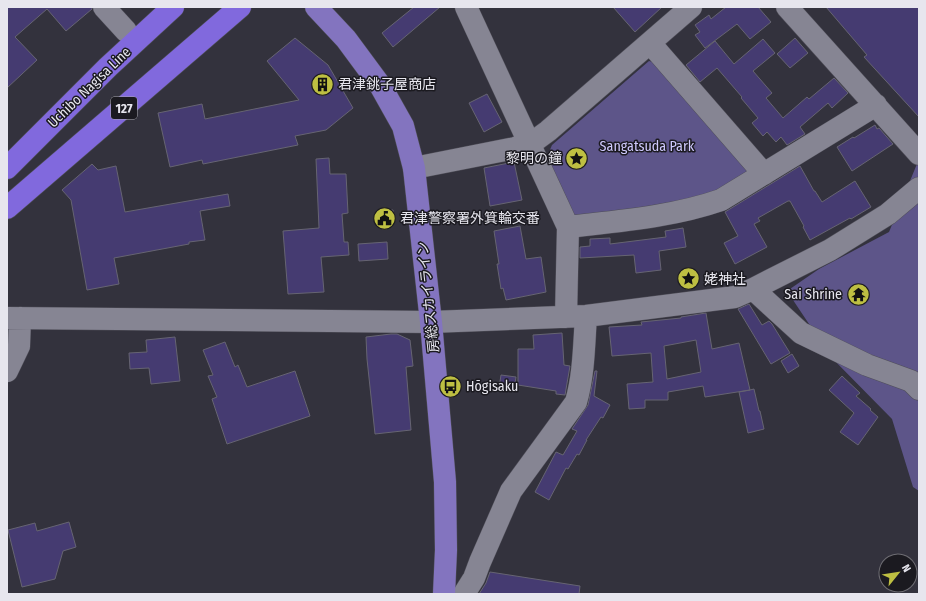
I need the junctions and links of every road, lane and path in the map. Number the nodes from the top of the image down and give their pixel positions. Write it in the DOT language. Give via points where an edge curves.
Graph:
graph roads {
  1 [pos="104,7"];
  2 [pos="173,7"];
  3 [pos="240,7"];
  4 [pos="316,7"];
  5 [pos="466,7"];
  6 [pos="691,7"];
  7 [pos="787,7"];
  8 [pos="126,31"];
  9 [pos="650,43"];
  10 [pos="876,105"];
  11 [pos="530,144"];
  12 [pos="919,154"];
  13 [pos="7,168"];
  14 [pos="414,168"];
  15 [pos="764,174"];
  16 [pos="919,188"];
  17 [pos="7,208"];
  18 [pos="568,227"];
  19 [pos="753,289"];
  20 [pos="576,316"];
  21 [pos="13,318"];
  22 [pos="431,322"];
  23 [pos="7,371"];
  24 [pos="919,389"];
  25 [pos="444,594"];
  26 [pos="464,594"];
  1 -- 8 [label="street"];
  2 -- 13 [label="highway, Uchibo Nagisa Line" via="108,67"];
  3 -- 17 [label="highway, 127"];
  4 -- 14 [label="main road, 房総スカイライン" via="346,39 380,85 403,126"];
  5 -- 11 [label="street"];
  6 -- 9 [label="street"];
  7 -- 10 [label="street"];
  9 -- 11 [label="street"];
  9 -- 15 [label="street"];
  10 -- 12 [label="street"];
  10 -- 15 [label="street"];
  11 -- 14 [label="street"];
  11 -- 18 [label="street"];
  14 -- 22 [label="main road, 房総スカイライン"];
  15 -- 18 [label="street" via="721,200 698,208"];
  16 -- 19 [label="street" via="864,230"];
  18 -- 20 [label="street"];
  19 -- 20 [label="street" via="735,297"];
  19 -- 24 [label="street" via="801,333 867,365 911,381"];
  20 -- 22 [label="street"];
  20 -- 26 [label="street" via="583,361 576,402 511,491 474,578"];
  21 -- 22 [label="street"];
  21 -- 23 [label="street" via="19,346"];
  22 -- 25 [label="main road, 房総スカイライン" via="445,482"];
}
